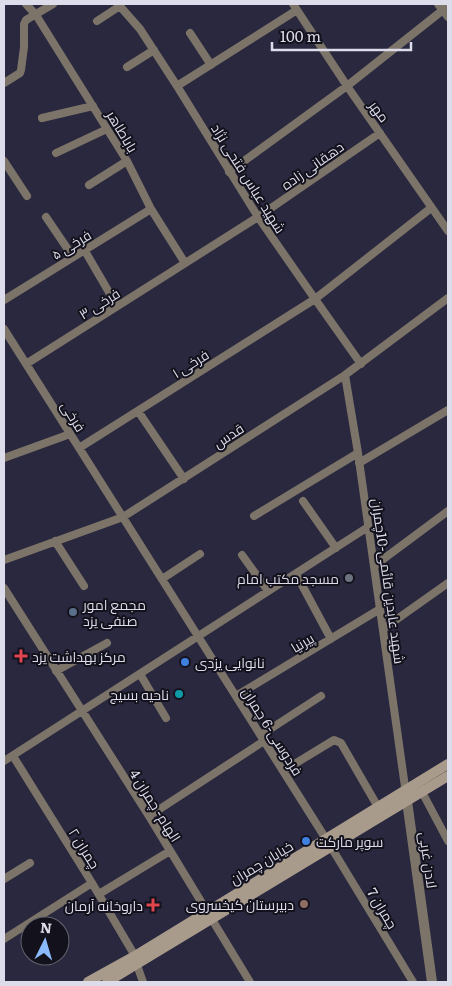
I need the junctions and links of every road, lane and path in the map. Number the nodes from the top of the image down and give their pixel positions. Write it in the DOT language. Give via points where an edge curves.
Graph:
graph roads {
  1 [pos="26,4"];
  2 [pos="53,4"];
  3 [pos="119,5"];
  4 [pos="295,7"];
  5 [pos="443,7"];
  6 [pos="36,15"];
  7 [pos="448,16"];
  8 [pos="97,21"];
  9 [pos="190,34"];
  10 [pos="154,50"];
  11 [pos="211,65"];
  12 [pos="127,67"];
  13 [pos="4,82"];
  14 [pos="177,86"];
  15 [pos="347,86"];
  16 [pos="93,106"];
  17 [pos="42,118"];
  18 [pos="107,129"];
  19 [pos="380,133"];
  20 [pos="56,154"];
  21 [pos="4,161"];
  22 [pos="126,161"];
  23 [pos="230,172"];
  24 [pos="89,185"];
  25 [pos="27,196"];
  26 [pos="431,208"];
  27 [pos="152,209"];
  28 [pos="46,217"];
  29 [pos="258,217"];
  30 [pos="448,230"];
  31 [pos="85,251"];
  32 [pos="73,257"];
  33 [pos="185,263"];
  34 [pos="448,298"];
  35 [pos="4,300"];
  36 [pos="314,300"];
  37 [pos="117,306"];
  38 [pos="4,329"];
  39 [pos="26,364"];
  40 [pos="361,364"];
  41 [pos="345,376"];
  42 [pos="138,410"];
  43 [pos="448,410"];
  44 [pos="70,434"];
  45 [pos="79,448"];
  46 [pos="358,453"];
  47 [pos="4,458"];
  48 [pos="359,463"];
  49 [pos="184,479"];
  50 [pos="303,501"];
  51 [pos="448,511"];
  52 [pos="254,516"];
  53 [pos="123,517"];
  54 [pos="368,527"];
  55 [pos="55,541"];
  56 [pos="336,548"];
  57 [pos="200,554"];
  58 [pos="242,555"];
  59 [pos="4,560"];
  60 [pos="374,566"];
  61 [pos="296,574"];
  62 [pos="162,579"];
  63 [pos="448,583"];
  64 [pos="84,586"];
  65 [pos="4,588"];
  66 [pos="268,591"];
  67 [pos="380,609"];
  68 [pos="383,628"];
  69 [pos="198,636"];
  70 [pos="331,638"];
  71 [pos="107,643"];
  72 [pos="56,671"];
  73 [pos="140,674"];
  74 [pos="236,696"];
  75 [pos="322,696"];
  76 [pos="82,712"];
  77 [pos="166,718"];
  78 [pos="262,738"];
  79 [pos="13,756"];
  80 [pos="4,761"];
  81 [pos="448,764"];
  82 [pos="283,771"];
  83 [pos="448,776"];
  84 [pos="422,792"];
  85 [pos="406,796"];
  86 [pos="378,807"];
  87 [pos="149,816"];
  88 [pos="448,842"];
  89 [pos="329,843"];
  90 [pos="170,851"];
  91 [pos="30,862"];
  92 [pos="4,879"];
  93 [pos="92,883"];
  94 [pos="99,894"];
  95 [pos="209,916"];
  96 [pos="4,939"];
  97 [pos="136,960"];
  98 [pos="88,982"];
  99 [pos="107,982"];
  100 [pos="143,982"];
  101 [pos="250,982"];
  102 [pos="413,982"];
  103 [pos="432,982"];
  1 -- 6 [label="street, باباطاهر"];
  2 -- 6 [label="street"];
  3 -- 8 [label="street"];
  3 -- 10 [label="street, شهید عباس فتحی نژاد"];
  4 -- 11 [label="street"];
  4 -- 15 [label="street, مهر"];
  5 -- 7 [label="street"];
  5 -- 15 [label="street"];
  6 -- 13 [label="street" via="24,24 20,73"];
  6 -- 16 [label="street, باباطاهر"];
  9 -- 11 [label="street"];
  10 -- 12 [label="street"];
  10 -- 14 [label="street, شهید عباس فتحی نژاد"];
  11 -- 14 [label="street"];
  14 -- 23 [label="street, شهید عباس فتحی نژاد"];
  15 -- 19 [label="street, مهر"];
  15 -- 23 [label="street"];
  16 -- 17 [label="street"];
  16 -- 18 [label="street, باباطاهر"];
  18 -- 20 [label="street"];
  18 -- 22 [label="street, باباطاهر"];
  19 -- 26 [label="street, مهر"];
  19 -- 29 [label="street, دهقانی زاده"];
  21 -- 25 [label="street"];
  22 -- 24 [label="street"];
  22 -- 27 [label="street, باباطاهر"];
  23 -- 29 [label="street, شهید عباس فتحی نژاد"];
  26 -- 30 [label="street, مهر"];
  26 -- 36 [label="street, فرخی ۱"];
  27 -- 31 [label="street, فرخی ۵"];
  27 -- 33 [label="street, باباطاهر"];
  28 -- 32 [label="street"];
  29 -- 33 [label="street, دهقانی زاده"];
  29 -- 36 [label="street, شهید عباس فتحی نژاد"];
  31 -- 32 [label="street, فرخی ۵"];
  31 -- 37 [label="street"];
  32 -- 35 [label="street, فرخی ۵"];
  33 -- 37 [label="street, فرخی ۳"];
  34 -- 40 [label="street, قدس"];
  36 -- 40 [label="street, شهید عباس فتحی نژاد"];
  36 -- 42 [label="street, فرخی ۱"];
  37 -- 39 [label="street, فرخی ۳"];
  38 -- 39 [label="street, فرخی"];
  39 -- 44 [label="street, فرخی"];
  40 -- 41 [label="street, قدس"];
  41 -- 46 [label="street, شهید عابدین قائمی-10چمران"];
  41 -- 49 [label="street, قدس"];
  42 -- 45 [label="street, فرخی ۱"];
  42 -- 49 [label="street"];
  43 -- 48 [label="street"];
  44 -- 45 [label="street, فرخی"];
  44 -- 47 [label="street"];
  45 -- 53 [label="street, فرخی"];
  46 -- 48 [label="street, شهید عابدین قائمی-10چمران"];
  46 -- 52 [label="street"];
  48 -- 54 [label="street, شهید عابدین قائمی-10چمران"];
  49 -- 53 [label="street, قدس"];
  50 -- 56 [label="street"];
  51 -- 60 [label="street"];
  53 -- 55 [label="street, قدس"];
  53 -- 62 [label="street, فرخی"];
  54 -- 56 [label="street"];
  54 -- 60 [label="street, شهید عابدین قائمی-10چمران"];
  55 -- 59 [label="street, قدس"];
  55 -- 64 [label="street"];
  56 -- 61 [label="street"];
  57 -- 62 [label="street"];
  58 -- 66 [label="street"];
  60 -- 67 [label="street, شهید عابدین قائمی-10چمران"];
  61 -- 66 [label="street"];
  61 -- 70 [label="street"];
  62 -- 69 [label="street, فردوسی-6 چمران"];
  63 -- 68 [label="street"];
  65 -- 72 [label="street, الهام- چمران 4"];
  66 -- 69 [label="street"];
  67 -- 68 [label="street, شهید عابدین قائمی-10چمران"];
  67 -- 70 [label="street, پیرنیا"];
  68 -- 85 [label="street, شهید عابدین قائمی-10چمران"];
  69 -- 73 [label="street"];
  69 -- 74 [label="street, فردوسی-6 چمران"];
  70 -- 74 [label="street, پیرنیا"];
  71 -- 72 [label="street"];
  72 -- 76 [label="street, الهام- چمران 4"];
  73 -- 76 [label="street"];
  73 -- 77 [label="street"];
  74 -- 78 [label="street, فردوسی-6 چمران"];
  75 -- 78 [label="street"];
  76 -- 79 [label="street"];
  76 -- 87 [label="street, الهام- چمران 4"];
  78 -- 82 [label="street, فردوسی-6 چمران"];
  78 -- 87 [label="street"];
  79 -- 80 [label="street"];
  79 -- 93 [label="street, چمران ۲"];
  81 -- 85 [label="main road, خیابان چمران"];
  82 -- 86 [label="street" via="334,740 341,743"];
  82 -- 89 [label="street, فردوسی-6 چمران"];
  83 -- 84 [label="main road, خیابان چمران"];
  84 -- 85 [label="main road, خیابان چمران"];
  84 -- 88 [label="street"];
  85 -- 86 [label="main road, خیابان چمران"];
  85 -- 89 [label="main road, خیابان چمران"];
  85 -- 103 [label="street, لادن غربی"];
  86 -- 89 [label="main road, خیابان چمران"];
  87 -- 90 [label="street, الهام- چمران 4"];
  89 -- 95 [label="main road, خیابان چمران"];
  89 -- 102 [label="street, چمران 7"];
  90 -- 94 [label="street"];
  90 -- 95 [label="street, الهام- چمران 4"];
  91 -- 92 [label="street"];
  93 -- 94 [label="street, چمران ۲"];
  93 -- 96 [label="street"];
  94 -- 97 [label="street, چمران ۲"];
  95 -- 97 [label="main road, خیابان چمران"];
  95 -- 101 [label="street, الهام- چمران 4"];
  97 -- 98 [label="main road, خیابان چمران"];
  97 -- 99 [label="main road, خیابان چمران"];
  97 -- 100 [label="street, چمران ۲"];
}
